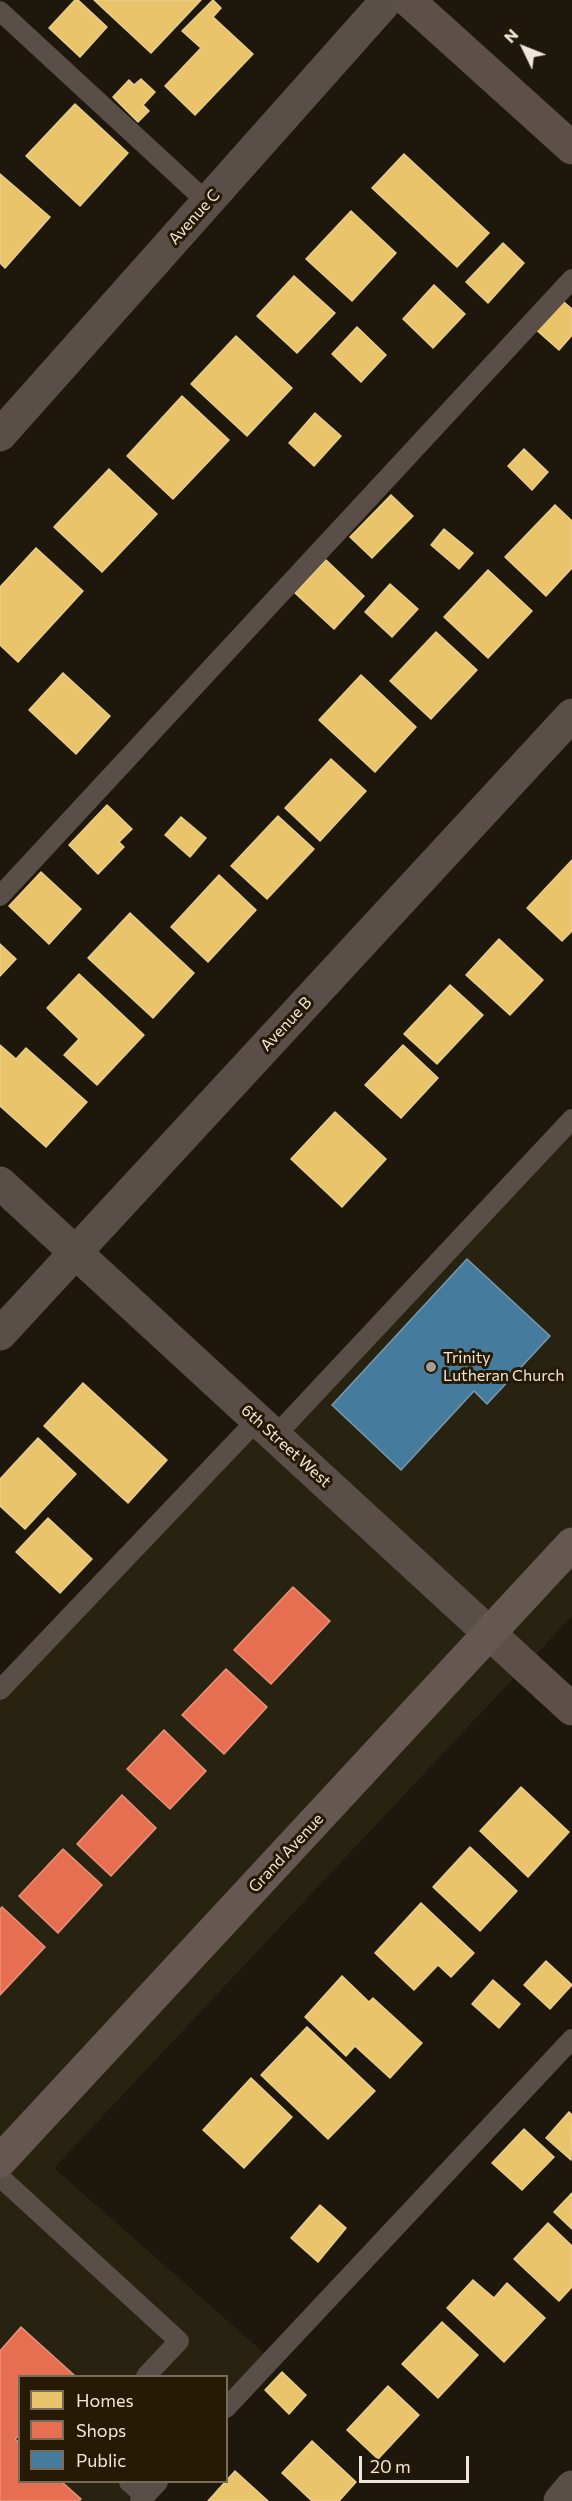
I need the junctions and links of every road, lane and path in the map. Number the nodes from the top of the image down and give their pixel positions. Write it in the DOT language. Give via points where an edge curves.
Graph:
graph roads {
  1 [pos="387,0"];
  2 [pos="408,0"];
  3 [pos="0,11"];
  4 [pos="572,148"];
  5 [pos="207,202"];
  6 [pos="572,279"];
  7 [pos="0,435"];
  8 [pos="572,715"];
  9 [pos="0,896"];
  10 [pos="572,1119"];
  11 [pos="0,1183"];
  12 [pos="75,1252"];
  13 [pos="0,1334"];
  14 [pos="266,1428"];
  15 [pos="572,1544"];
  16 [pos="489,1633"];
  17 [pos="0,1690"];
  18 [pos="572,1709"];
  19 [pos="572,2038"];
  20 [pos="0,2161"];
  21 [pos="0,2177"];
  22 [pos="147,2375"];
  23 [pos="228,2407"];
  24 [pos="130,2483"];
  25 [pos="156,2483"];
  26 [pos="572,2487"];
  27 [pos="142,2499"];
  28 [pos="560,2501"];
  1 -- 5 [label="street, Avenue C"];
  2 -- 4 [label="street"];
  3 -- 5 [label="lane"];
  5 -- 7 [label="street, Avenue C"];
  6 -- 9 [label="lane"];
  8 -- 12 [label="street, Avenue B"];
  10 -- 14 [label="lane"];
  11 -- 12 [label="street, 6th Street West"];
  12 -- 13 [label="street, Avenue B"];
  12 -- 14 [label="street, 6th Street West"];
  14 -- 16 [label="street, 6th Street West"];
  14 -- 17 [label="lane"];
  15 -- 16 [label="main road, Grand Avenue"];
  16 -- 18 [label="street, 6th Street West"];
  16 -- 20 [label="main road, Grand Avenue"];
  19 -- 23 [label="lane"];
  21 -- 22 [label="lane" via="179,2341"];
  24 -- 27 [label="lane"];
  25 -- 27 [label="lane"];
  26 -- 28 [label="street"];
}
